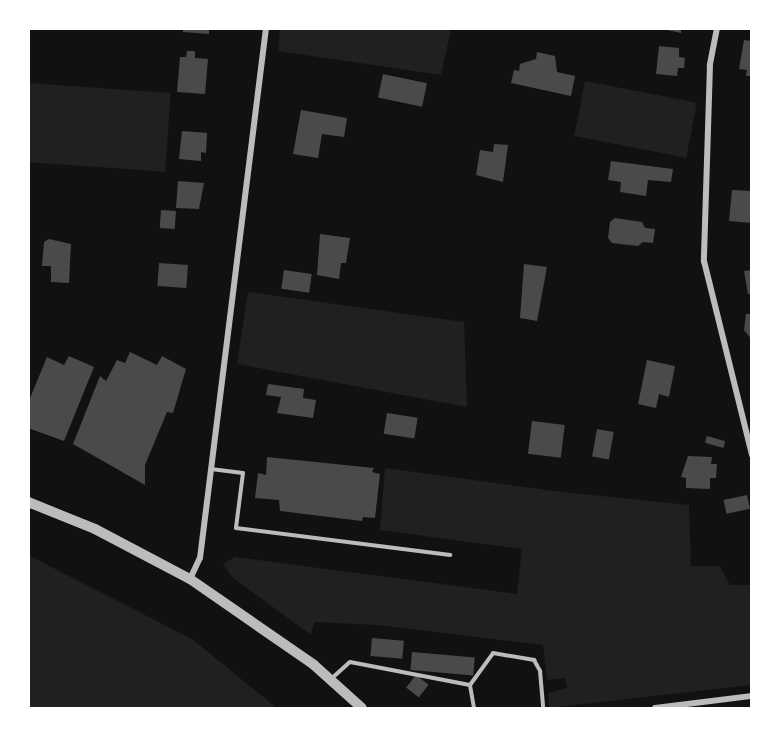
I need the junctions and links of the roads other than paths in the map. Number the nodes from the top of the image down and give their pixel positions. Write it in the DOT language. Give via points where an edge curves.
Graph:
graph roads {
  1 [pos="266,28"];
  2 [pos="717,28"];
  3 [pos="752,455"];
  4 [pos="212,470"];
  5 [pos="28,502"];
  6 [pos="450,555"];
  7 [pos="190,579"];
  8 [pos="331,680"];
  9 [pos="470,685"];
  10 [pos="752,696"];
  11 [pos="362,708"];
  12 [pos="474,708"];
  13 [pos="543,708"];
  14 [pos="655,708"];
  1 -- 4 [label="street"];
  2 -- 3 [label="street" via="710,65 704,261"];
  4 -- 6 [label="lane" via="243,473 236,528"];
  4 -- 7 [label="street" via="200,558"];
  5 -- 7 [label="street" via="95,529"];
  7 -- 8 [label="street" via="266,629"];
  8 -- 9 [label="lane" via="350,662"];
  8 -- 11 [label="street"];
  9 -- 12 [label="lane"];
  9 -- 13 [label="lane" via="493,653 534,660 540,671"];
  10 -- 14 [label="street"];
}
